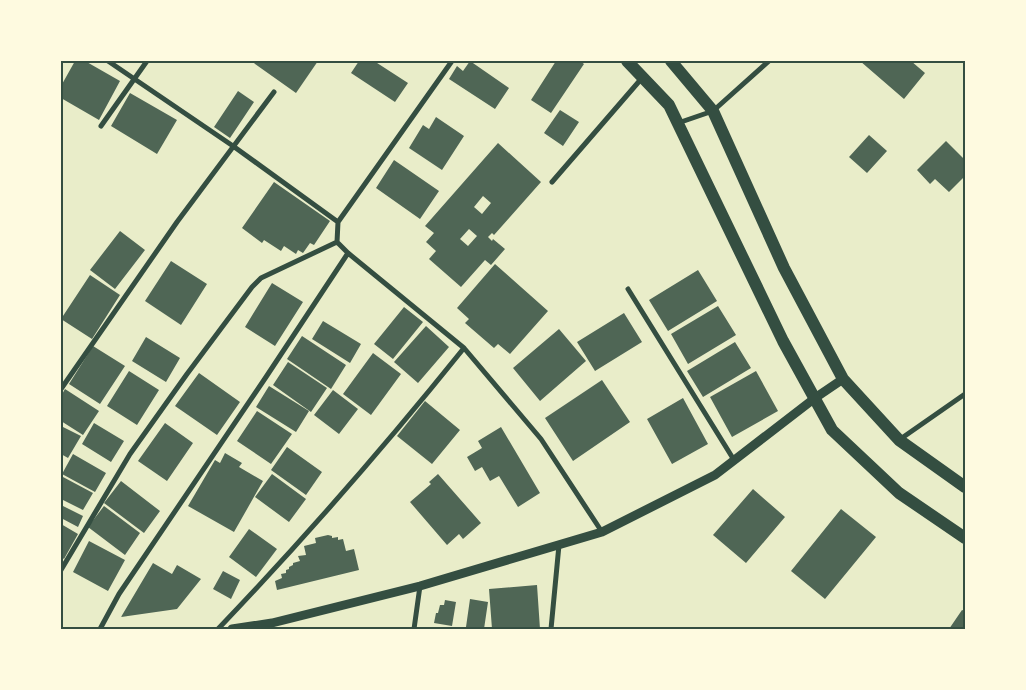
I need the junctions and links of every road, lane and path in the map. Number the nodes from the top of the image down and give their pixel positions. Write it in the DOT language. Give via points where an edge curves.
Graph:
graph roads {
  1 [pos="108,61"];
  2 [pos="147,61"];
  3 [pos="452,61"];
  4 [pos="627,61"];
  5 [pos="671,61"];
  6 [pos="769,61"];
  7 [pos="643,78"];
  8 [pos="134,79"];
  9 [pos="274,92"];
  10 [pos="713,111"];
  11 [pos="678,124"];
  12 [pos="102,126"];
  13 [pos="233,146"];
  14 [pos="552,182"];
  15 [pos="338,222"];
  16 [pos="337,242"];
  17 [pos="348,253"];
  18 [pos="628,289"];
  19 [pos="464,348"];
  20 [pos="843,379"];
  21 [pos="61,389"];
  22 [pos="965,394"];
  23 [pos="815,398"];
  24 [pos="899,440"];
  25 [pos="734,460"];
  26 [pos="965,487"];
  27 [pos="602,532"];
  28 [pos="965,538"];
  29 [pos="559,545"];
  30 [pos="61,570"];
  31 [pos="420,586"];
  32 [pos="270,626"];
  33 [pos="100,629"];
  34 [pos="218,629"];
  35 [pos="232,629"];
  36 [pos="414,629"];
  37 [pos="551,629"];
  1 -- 8 [label="street"];
  2 -- 8 [label="street"];
  3 -- 15 [label="street"];
  4 -- 7 [label="main road"];
  5 -- 10 [label="main road"];
  6 -- 10 [label="street"];
  7 -- 11 [label="main road" via="668,105"];
  7 -- 14 [label="street"];
  8 -- 12 [label="street"];
  8 -- 13 [label="street"];
  9 -- 13 [label="street"];
  10 -- 11 [label="street"];
  10 -- 20 [label="main road" via="784,268"];
  11 -- 23 [label="main road" via="783,341"];
  13 -- 15 [label="street"];
  13 -- 21 [label="street"];
  15 -- 16 [label="street"];
  16 -- 17 [label="street"];
  16 -- 30 [label="street" via="262,278 252,287 130,454"];
  17 -- 19 [label="street"];
  17 -- 33 [label="street" via="119,594"];
  18 -- 25 [label="street"];
  19 -- 27 [label="street" via="541,439"];
  19 -- 34 [label="street" via="284,560"];
  20 -- 23 [label="street"];
  20 -- 24 [label="main road"];
  22 -- 24 [label="street"];
  23 -- 25 [label="street"];
  23 -- 28 [label="main road" via="832,430 899,493"];
  24 -- 26 [label="main road"];
  25 -- 27 [label="street" via="715,475"];
  27 -- 29 [label="street"];
  29 -- 31 [label="street"];
  29 -- 37 [label="street"];
  31 -- 32 [label="street"];
  31 -- 36 [label="street"];
  32 -- 35 [label="street"];
}
